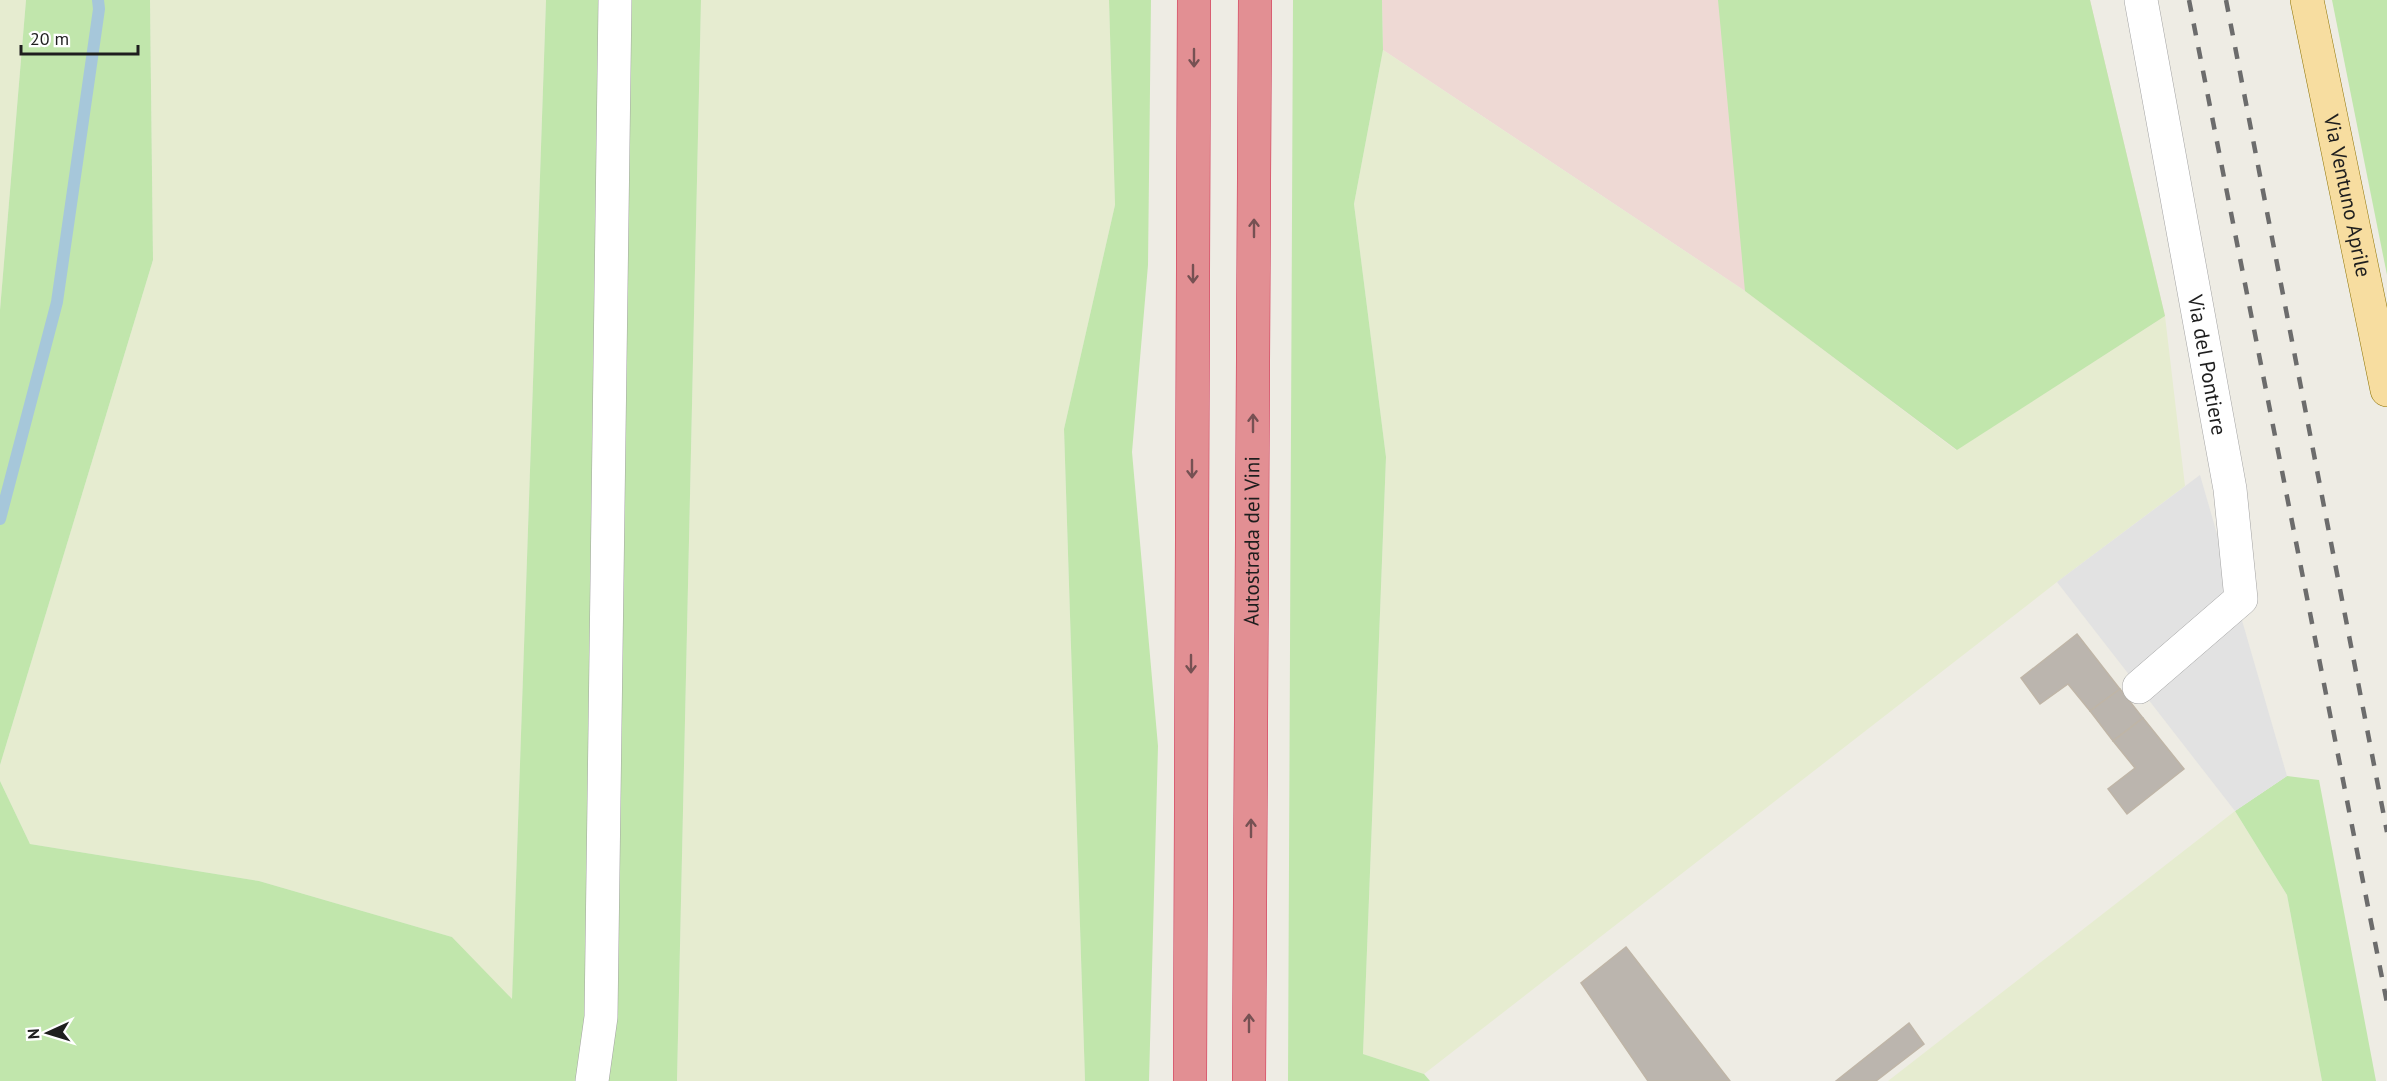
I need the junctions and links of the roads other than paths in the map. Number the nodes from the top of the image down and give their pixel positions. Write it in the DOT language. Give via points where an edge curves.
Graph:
graph roads {
  1 [pos="615,0"];
  2 [pos="1194,0"];
  3 [pos="1255,0"];
  4 [pos="2141,0"];
  5 [pos="2307,0"];
  6 [pos="2387,390"];
  7 [pos="2139,687"];
  8 [pos="592,1081"];
  9 [pos="1190,1081"];
  10 [pos="1249,1081"];
  1 -- 8 [label="street" via="601,1017"];
  2 -- 9 [label="highway, one-way"];
  10 -- 3 [label="highway, Autostrada dei Vini, one-way"];
  4 -- 7 [label="street, Via del Pontiere" via="2230,489 2241,599"];
  5 -- 6 [label="main road, Via Ventuno Aprile"];
}
